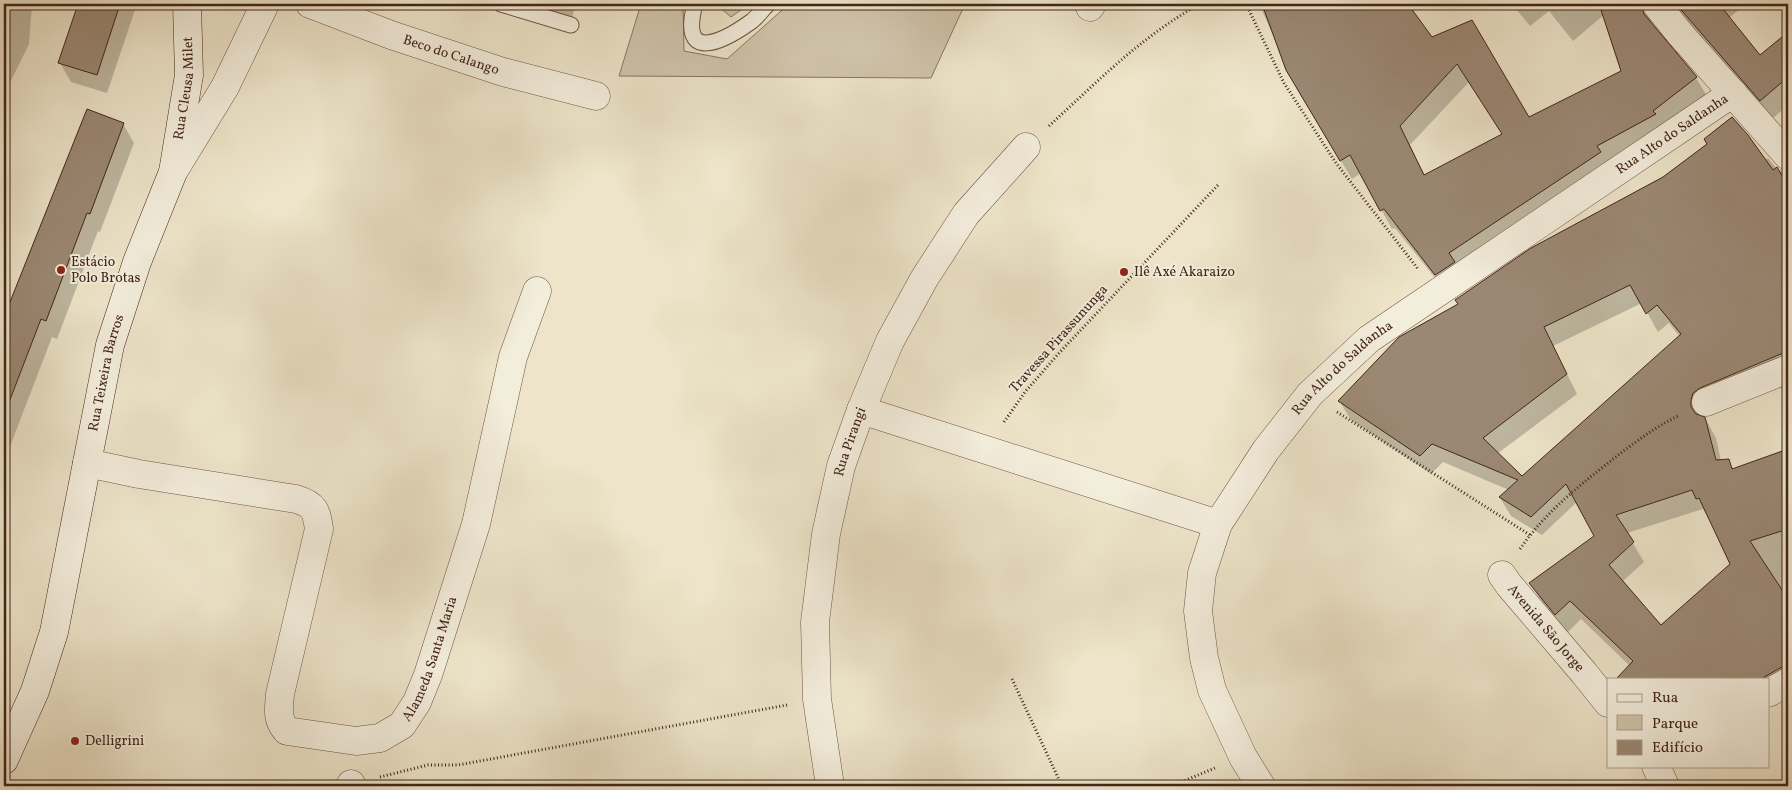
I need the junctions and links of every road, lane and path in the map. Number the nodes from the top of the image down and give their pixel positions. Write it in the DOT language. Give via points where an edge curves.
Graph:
graph roads {
  1 [pos="187,4"];
  2 [pos="265,4"];
  3 [pos="310,4"];
  4 [pos="501,4"];
  5 [pos="694,4"];
  6 [pos="768,4"];
  7 [pos="1200,4"];
  8 [pos="1246,4"];
  9 [pos="1656,4"];
  10 [pos="571,25"];
  11 [pos="1733,93"];
  12 [pos="596,96"];
  13 [pos="1026,147"];
  14 [pos="1788,156"];
  15 [pos="173,172"];
  16 [pos="1218,185"];
  17 [pos="537,291"];
  18 [pos="1436,292"];
  19 [pos="1788,369"];
  20 [pos="1310,394"];
  21 [pos="1706,402"];
  22 [pos="861,410"];
  23 [pos="990,451"];
  24 [pos="88,463"];
  25 [pos="1218,524"];
  26 [pos="1530,535"];
  27 [pos="1502,575"];
  28 [pos="1012,679"];
  29 [pos="1788,682"];
  30 [pos="1770,692"];
  31 [pos="817,699"];
  32 [pos="1607,702"];
  33 [pos="1243,757"];
  34 [pos="4,758"];
  35 [pos="1657,768"];
  36 [pos="350,785"];
  37 [pos="830,786"];
  38 [pos="1062,786"];
  39 [pos="1172,786"];
  40 [pos="1261,786"];
  41 [pos="1665,786"];
  1 -- 15 [label="street, Rua Cleusa Milet" via="189,75"];
  2 -- 15 [label="street, Rua Teixeira Barros" via="225,87"];
  3 -- 12 [label="street, Beco do Calango" via="503,72"];
  4 -- 10 [label="lane"];
  5 -- 6 [label="lane" via="691,32 696,41 704,44 714,43 753,20"];
  7 -- 13 [label="path" via="1131,51"];
  8 -- 18 [label="path" via="1284,83 1336,163"];
  9 -- 11 [label="street"];
  11 -- 14 [label="street"];
  11 -- 18 [label="street, Rua Alto do Saldanha"];
  13 -- 22 [label="street" via="966,214 924,279 890,341"];
  15 -- 24 [label="street, Rua Teixeira Barros" via="137,262 110,345"];
  16 -- 23 [label="path, Travessa Pirassununga" via="1025,392 1003,422"];
  17 -- 24 [label="street, Alameda Santa Maria" via="513,358 476,524 428,674 417,702 402,725 380,738 356,741 286,730 281,724 280,694 319,529 317,514 309,503"];
  18 -- 20 [label="street, Rua Alto do Saldanha" via="1369,339"];
  19 -- 21 [label="street"];
  20 -- 25 [label="street, Rua Alto do Saldanha" via="1266,450"];
  20 -- 26 [label="path"];
  21 -- 26 [label="path" via="1665,422 1632,444 1566,496"];
  22 -- 23 [label="street, Rua Pirangi"];
  22 -- 31 [label="street, Rua Pirangi" via="841,466 826,534 815,622"];
  23 -- 25 [label="street, Rua Pirangi"];
  24 -- 34 [label="street, Rua Teixeira Barros" via="54,632 35,691"];
  25 -- 33 [label="street, Rua Alto do Saldanha" via="1202,573 1198,611 1212,690"];
  26 -- 27 [label="path"];
  27 -- 32 [label="street, Avenida São Jorge"];
  28 -- 38 [label="path"];
  29 -- 30 [label="street"];
  31 -- 36 [label="path" via="458,765 428,766"];
  31 -- 37 [label="street, Rua Pirangi"];
  33 -- 39 [label="path"];
  33 -- 40 [label="street, Rua Alto do Saldanha"];
  35 -- 41 [label="street"];
}
